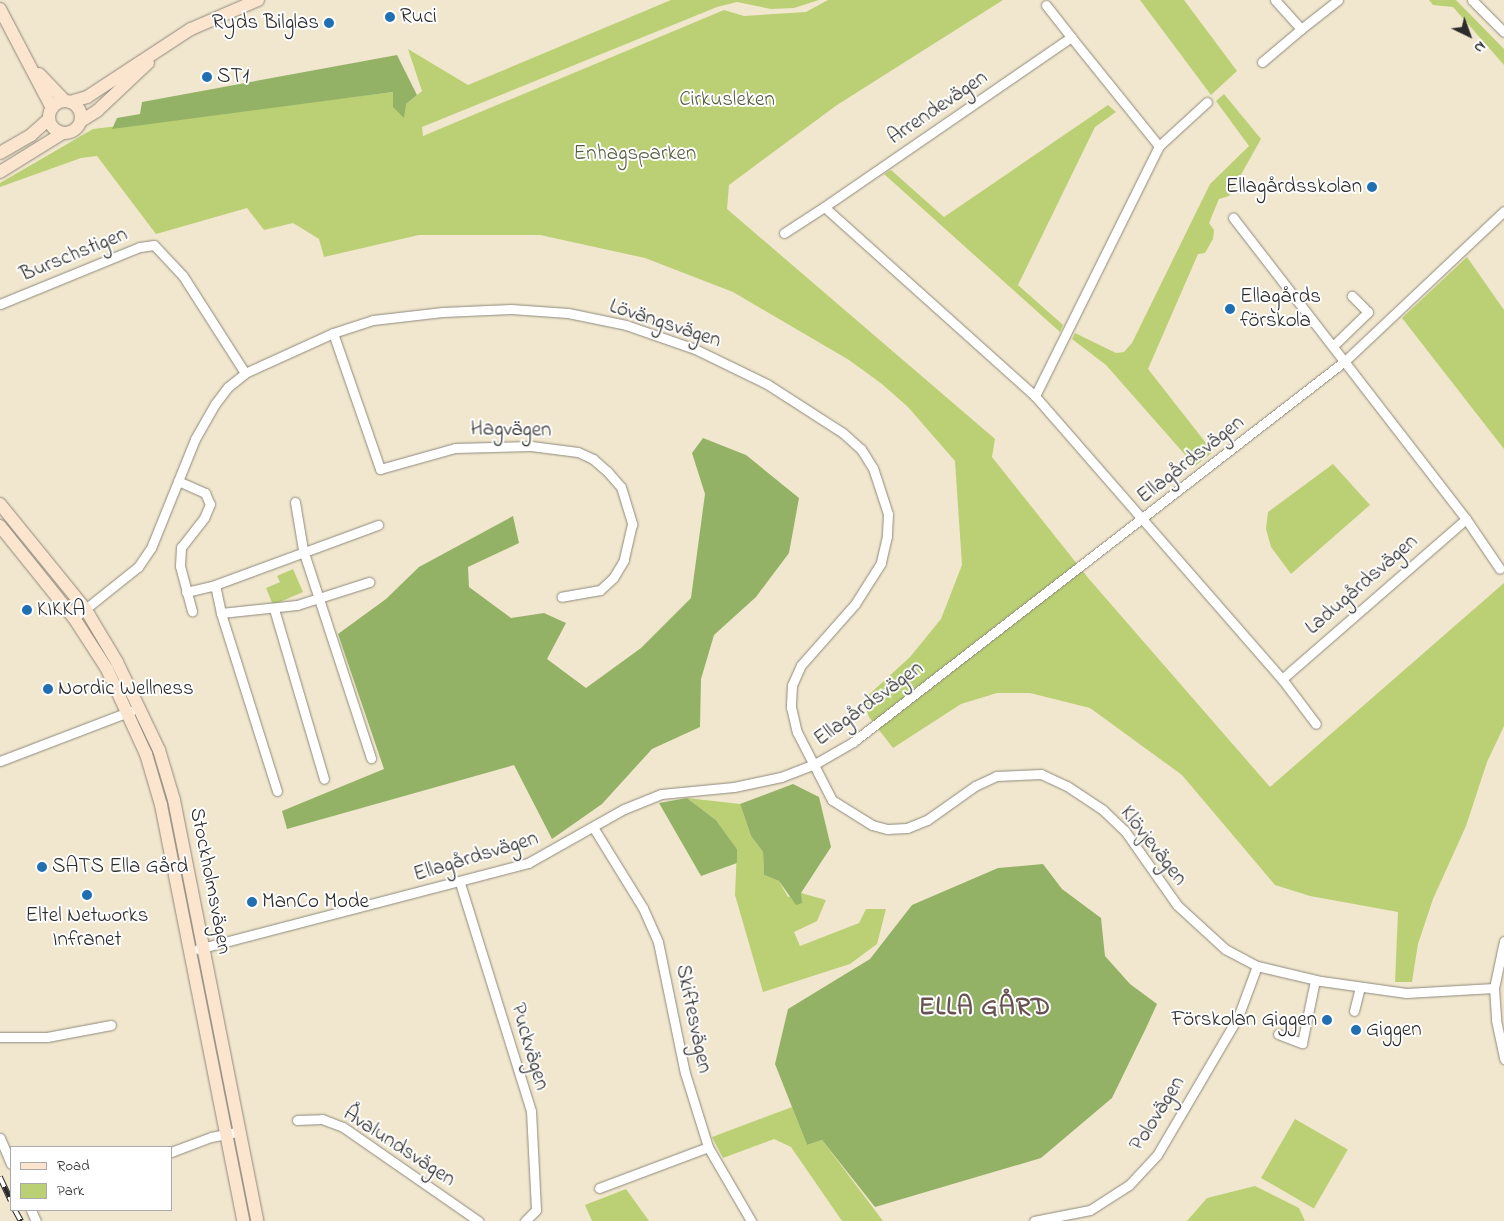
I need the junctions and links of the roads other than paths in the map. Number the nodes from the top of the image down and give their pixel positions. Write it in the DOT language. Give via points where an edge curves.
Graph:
graph roads {
  1 [pos="258,0"];
  2 [pos="1275,0"];
  3 [pos="1338,0"];
  4 [pos="1472,0"];
  5 [pos="1046,5"];
  6 [pos="0,8"];
  7 [pos="1301,29"];
  8 [pos="1504,32"];
  9 [pos="1071,37"];
  10 [pos="158,52"];
  11 [pos="1262,62"];
  12 [pos="28,63"];
  13 [pos="67,102"];
  14 [pos="1207,102"];
  15 [pos="50,114"];
  16 [pos="81,121"];
  17 [pos="63,133"];
  18 [pos="1159,146"];
  19 [pos="0,153"];
  20 [pos="0,172"];
  21 [pos="824,207"];
  22 [pos="1504,211"];
  23 [pos="1234,217"];
  24 [pos="784,233"];
  25 [pos="1352,296"];
  26 [pos="0,304"];
  27 [pos="333,333"];
  28 [pos="1334,345"];
  29 [pos="1346,360"];
  30 [pos="245,373"];
  31 [pos="1035,396"];
  32 [pos="178,481"];
  33 [pos="295,502"];
  34 [pos="0,504"];
  35 [pos="1144,519"];
  36 [pos="1466,519"];
  37 [pos="378,525"];
  38 [pos="0,526"];
  39 [pos="303,550"];
  40 [pos="1500,570"];
  41 [pos="369,582"];
  42 [pos="212,586"];
  43 [pos="186,592"];
  44 [pos="320,598"];
  45 [pos="562,598"];
  46 [pos="274,609"];
  47 [pos="86,610"];
  48 [pos="192,611"];
  49 [pos="222,613"];
  50 [pos="74,618"];
  51 [pos="1282,678"];
  52 [pos="134,710"];
  53 [pos="1316,724"];
  54 [pos="371,758"];
  55 [pos="0,761"];
  56 [pos="813,765"];
  57 [pos="324,779"];
  58 [pos="277,791"];
  59 [pos="592,827"];
  60 [pos="460,883"];
  61 [pos="1504,941"];
  62 [pos="203,948"];
  63 [pos="188,951"];
  64 [pos="1257,966"];
  65 [pos="1315,980"];
  66 [pos="1360,987"];
  67 [pos="1494,988"];
  68 [pos="1354,1011"];
  69 [pos="112,1025"];
  70 [pos="1278,1034"];
  71 [pos="0,1037"];
  72 [pos="1504,1059"];
  73 [pos="297,1120"];
  74 [pos="231,1133"];
  75 [pos="0,1138"];
  76 [pos="708,1147"];
  77 [pos="172,1152"];
  78 [pos="10,1162"];
  79 [pos="599,1188"];
  80 [pos="243,1221"];
  81 [pos="257,1221"];
  82 [pos="478,1221"];
  83 [pos="525,1221"];
  84 [pos="751,1221"];
  85 [pos="1034,1221"];
  1 -- 10 [label="main road" via="191,29"];
  2 -- 7 [label="street"];
  3 -- 7 [label="street"];
  4 -- 8 [label="street"];
  5 -- 9 [label="street"];
  6 -- 12 [label="main road"];
  7 -- 11 [label="street"];
  9 -- 18 [label="street"];
  9 -- 21 [label="street, Arrendevägen"];
  10 -- 13 [label="main road" via="87,97"];
  10 -- 16 [label="main road" via="134,79"];
  12 -- 13 [label="main road"];
  12 -- 15 [label="main road"];
  13 -- 15 [label="main road"];
  13 -- 16 [label="main road" via="78,108"];
  14 -- 18 [label="street"];
  15 -- 17 [label="main road" via="54,129"];
  15 -- 19 [label="main road" via="31,135"];
  16 -- 17 [label="main road" via="73,131"];
  17 -- 20 [label="main road"];
  18 -- 31 [label="street"];
  21 -- 24 [label="street, Arrendevägen"];
  21 -- 31 [label="street"];
  22 -- 29 [label="street, Ellagårdsvägen"];
  23 -- 28 [label="street"];
  25 -- 28 [label="street" via="1368,312"];
  26 -- 30 [label="street, Burschstigen" via="140,247 154,245 183,276"];
  27 -- 30 [label="street, Lövängsvägen"];
  27 -- 45 [label="street, Hagvägen" via="380,469 455,448 531,446 578,452 608,471 621,487 632,524 624,560 613,578 600,590"];
  27 -- 56 [label="street, Lövängsvägen" via="373,320 494,310 568,313 626,325 689,346 767,384 861,449 882,491 888,514 888,536 872,582 801,665 792,684 791,707 795,724"];
  28 -- 29 [label="street"];
  29 -- 35 [label="street, Ellagårdsvägen"];
  29 -- 36 [label="street"];
  30 -- 32 [label="street, Lövängsvägen" via="215,404 194,439"];
  31 -- 35 [label="street"];
  32 -- 43 [label="street" via="205,493 210,504 204,518 181,547 180,566"];
  32 -- 47 [label="street, Lövängsvägen" via="151,548 138,567"];
  33 -- 39 [label="street"];
  34 -- 47 [label="main road, Stockholmsvägen"];
  35 -- 51 [label="street"];
  35 -- 56 [label="street, Ellagårdsvägen" via="853,742"];
  36 -- 40 [label="street"];
  36 -- 51 [label="street, Ladugårdsvägen"];
  37 -- 39 [label="street"];
  38 -- 50 [label="main road, Stockholmsvägen"];
  39 -- 42 [label="street"];
  39 -- 44 [label="street"];
  41 -- 44 [label="street"];
  42 -- 43 [label="street"];
  42 -- 49 [label="street" via="216,589"];
  43 -- 48 [label="street"];
  44 -- 46 [label="street"];
  44 -- 54 [label="street"];
  46 -- 49 [label="street"];
  46 -- 57 [label="street"];
  47 -- 50 [label="street, Lövängsvägen"];
  47 -- 52 [label="main road, Stockholmsvägen"];
  49 -- 58 [label="street"];
  50 -- 52 [label="main road, Stockholmsvägen"];
  51 -- 53 [label="street"];
  52 -- 55 [label="street"];
  52 -- 62 [label="main road, Stockholmsvägen" via="159,750 174,800"];
  52 -- 63 [label="main road, Stockholmsvägen" via="161,805"];
  56 -- 59 [label="street, Ellagårdsvägen" via="781,777 734,787 661,794"];
  56 -- 64 [label="street, Klövjevägen" via="832,800 852,815 887,829 907,828 927,820 975,786 996,776 1041,774 1068,786 1103,810 1125,831 1177,905 1225,949"];
  59 -- 60 [label="street, Ellagårdsvägen" via="528,863"];
  59 -- 76 [label="street, Skiftesvägen" via="639,900 658,942 685,1073"];
  60 -- 62 [label="street, Ellagårdsvägen"];
  60 -- 83 [label="street, Puckvägen" via="531,1111 536,1210"];
  61 -- 67 [label="street"];
  62 -- 63 [label="street, Ellagårdsvägen"];
  62 -- 74 [label="main road, Stockholmsvägen"];
  63 -- 74 [label="main road, Stockholmsvägen"];
  64 -- 65 [label="street, Klövjevägen"];
  64 -- 85 [label="street, Polovägen" via="1238,1017 1157,1156 1129,1185 1090,1210"];
  65 -- 66 [label="street, Klövjevägen"];
  65 -- 70 [label="street" via="1302,1042"];
  66 -- 67 [label="street, Klövjevägen" via="1406,993"];
  66 -- 68 [label="street"];
  67 -- 72 [label="street"];
  69 -- 71 [label="street" via="47,1037"];
  73 -- 82 [label="street, Åvalundsvägen" via="322,1119 343,1127"];
  74 -- 77 [label="street"];
  74 -- 80 [label="main road, Stockholmsvägen"];
  74 -- 81 [label="main road, Stockholmsvägen"];
  75 -- 78 [label="street"];
  76 -- 79 [label="street"];
  76 -- 84 [label="street, Skiftesvägen"];
}
